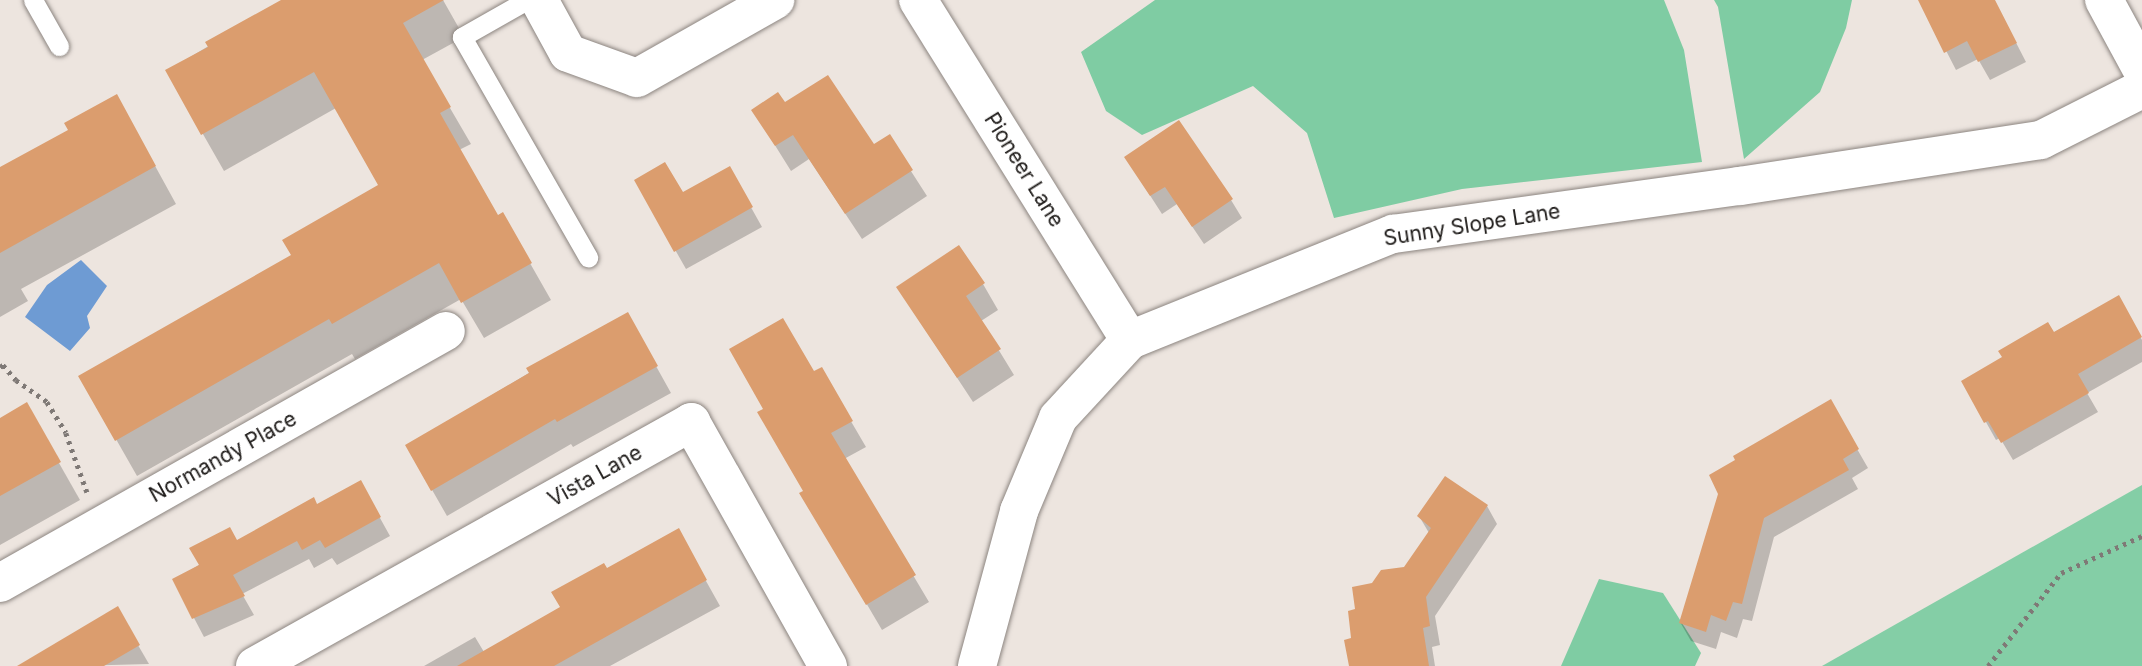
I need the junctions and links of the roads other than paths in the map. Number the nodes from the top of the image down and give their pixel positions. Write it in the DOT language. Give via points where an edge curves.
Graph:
graph roads {
  1 [pos="33,0"];
  2 [pos="527,0"];
  3 [pos="539,0"];
  4 [pos="775,0"];
  5 [pos="918,0"];
  6 [pos="2104,0"];
  7 [pos="59,46"];
  8 [pos="2142,70"];
  9 [pos="2142,89"];
  10 [pos="588,257"];
  11 [pos="446,331"];
  12 [pos="1130,340"];
  13 [pos="0,583"];
  14 [pos="255,666"];
  15 [pos="828,666"];
  16 [pos="977,666"];
  1 -- 7 [label="lane"];
  2 -- 10 [label="lane" via="462,37"];
  3 -- 4 [label="street" via="568,53 637,78"];
  5 -- 12 [label="street, Pioneer Lane"];
  6 -- 8 [label="street"];
  9 -- 12 [label="street, Sunny Slope Lane" via="2040,140 1393,233"];
  11 -- 13 [label="street, Normandy Place"];
  12 -- 16 [label="street, Sunny Slope Lane" via="1058,418 1019,511"];
  14 -- 15 [label="street, Vista Lane" via="691,422"];
}
